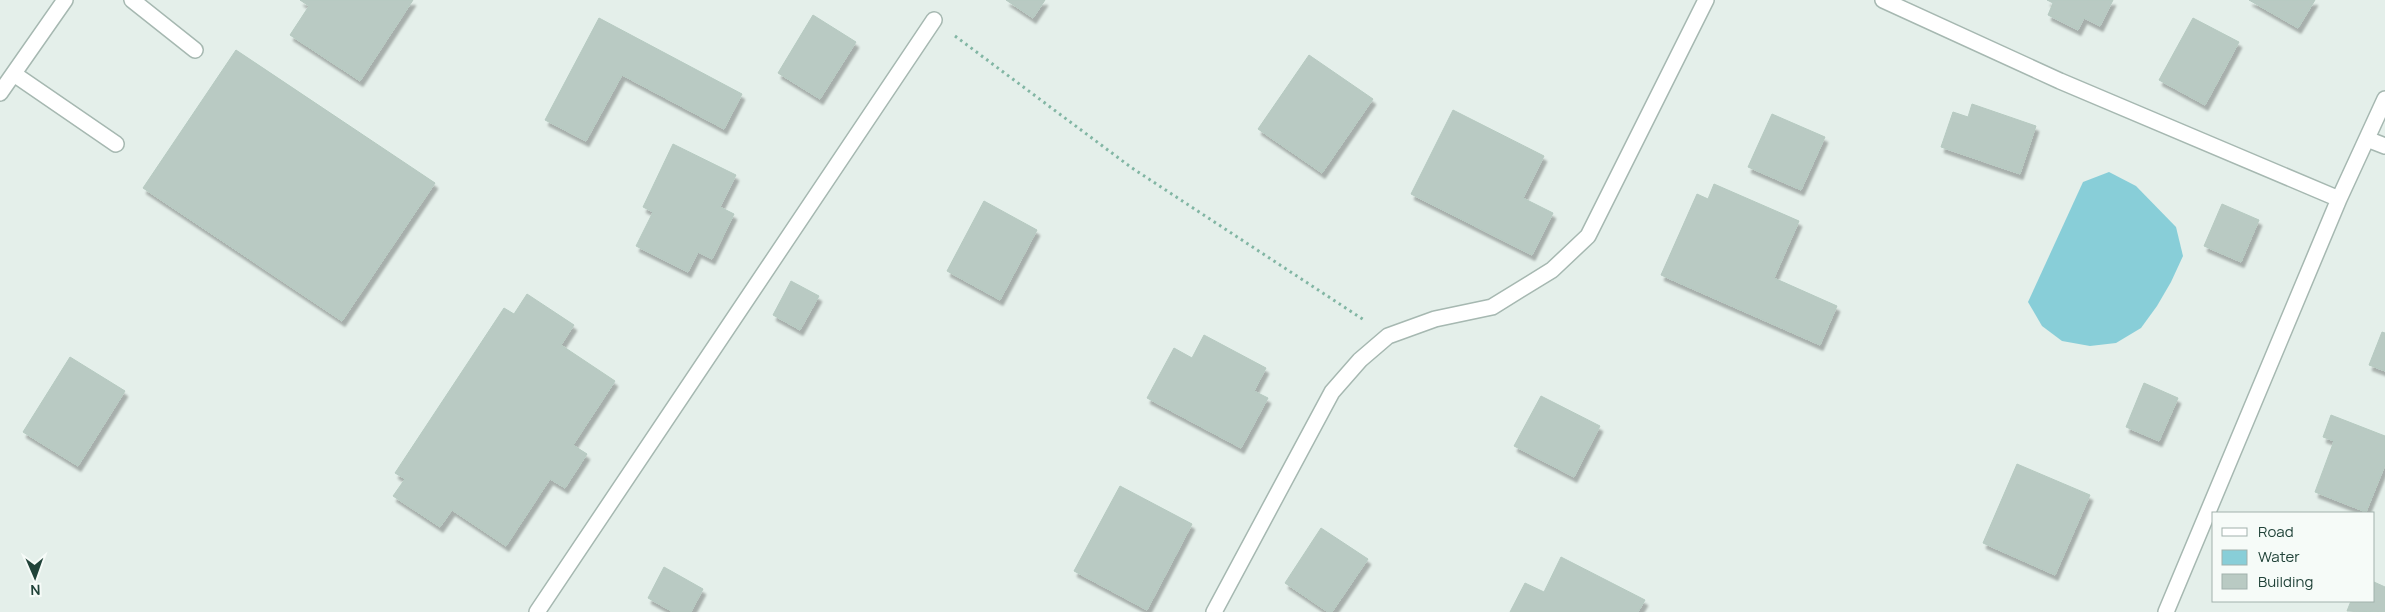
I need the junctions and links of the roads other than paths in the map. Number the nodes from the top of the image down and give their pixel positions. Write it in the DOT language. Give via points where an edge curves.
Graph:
graph roads {
  1 [pos="65,0"];
  2 [pos="132,0"];
  3 [pos="1706,0"];
  4 [pos="1883,0"];
  5 [pos="934,20"];
  6 [pos="195,50"];
  7 [pos="14,74"];
  8 [pos="0,93"];
  9 [pos="2385,99"];
  10 [pos="2367,139"];
  11 [pos="116,144"];
  12 [pos="2385,146"];
  13 [pos="2339,200"];
  14 [pos="537,612"];
  15 [pos="1214,612"];
  16 [pos="2166,612"];
  1 -- 7 [label="street"];
  2 -- 6 [label="street"];
  3 -- 15 [label="street" via="1588,236 1552,270 1492,307 1435,320 1388,336 1360,360 1332,392"];
  4 -- 13 [label="street" via="2060,81"];
  5 -- 14 [label="street"];
  7 -- 8 [label="street"];
  7 -- 11 [label="street"];
  9 -- 10 [label="street"];
  10 -- 12 [label="street"];
  10 -- 13 [label="street"];
  13 -- 16 [label="street"];
}
